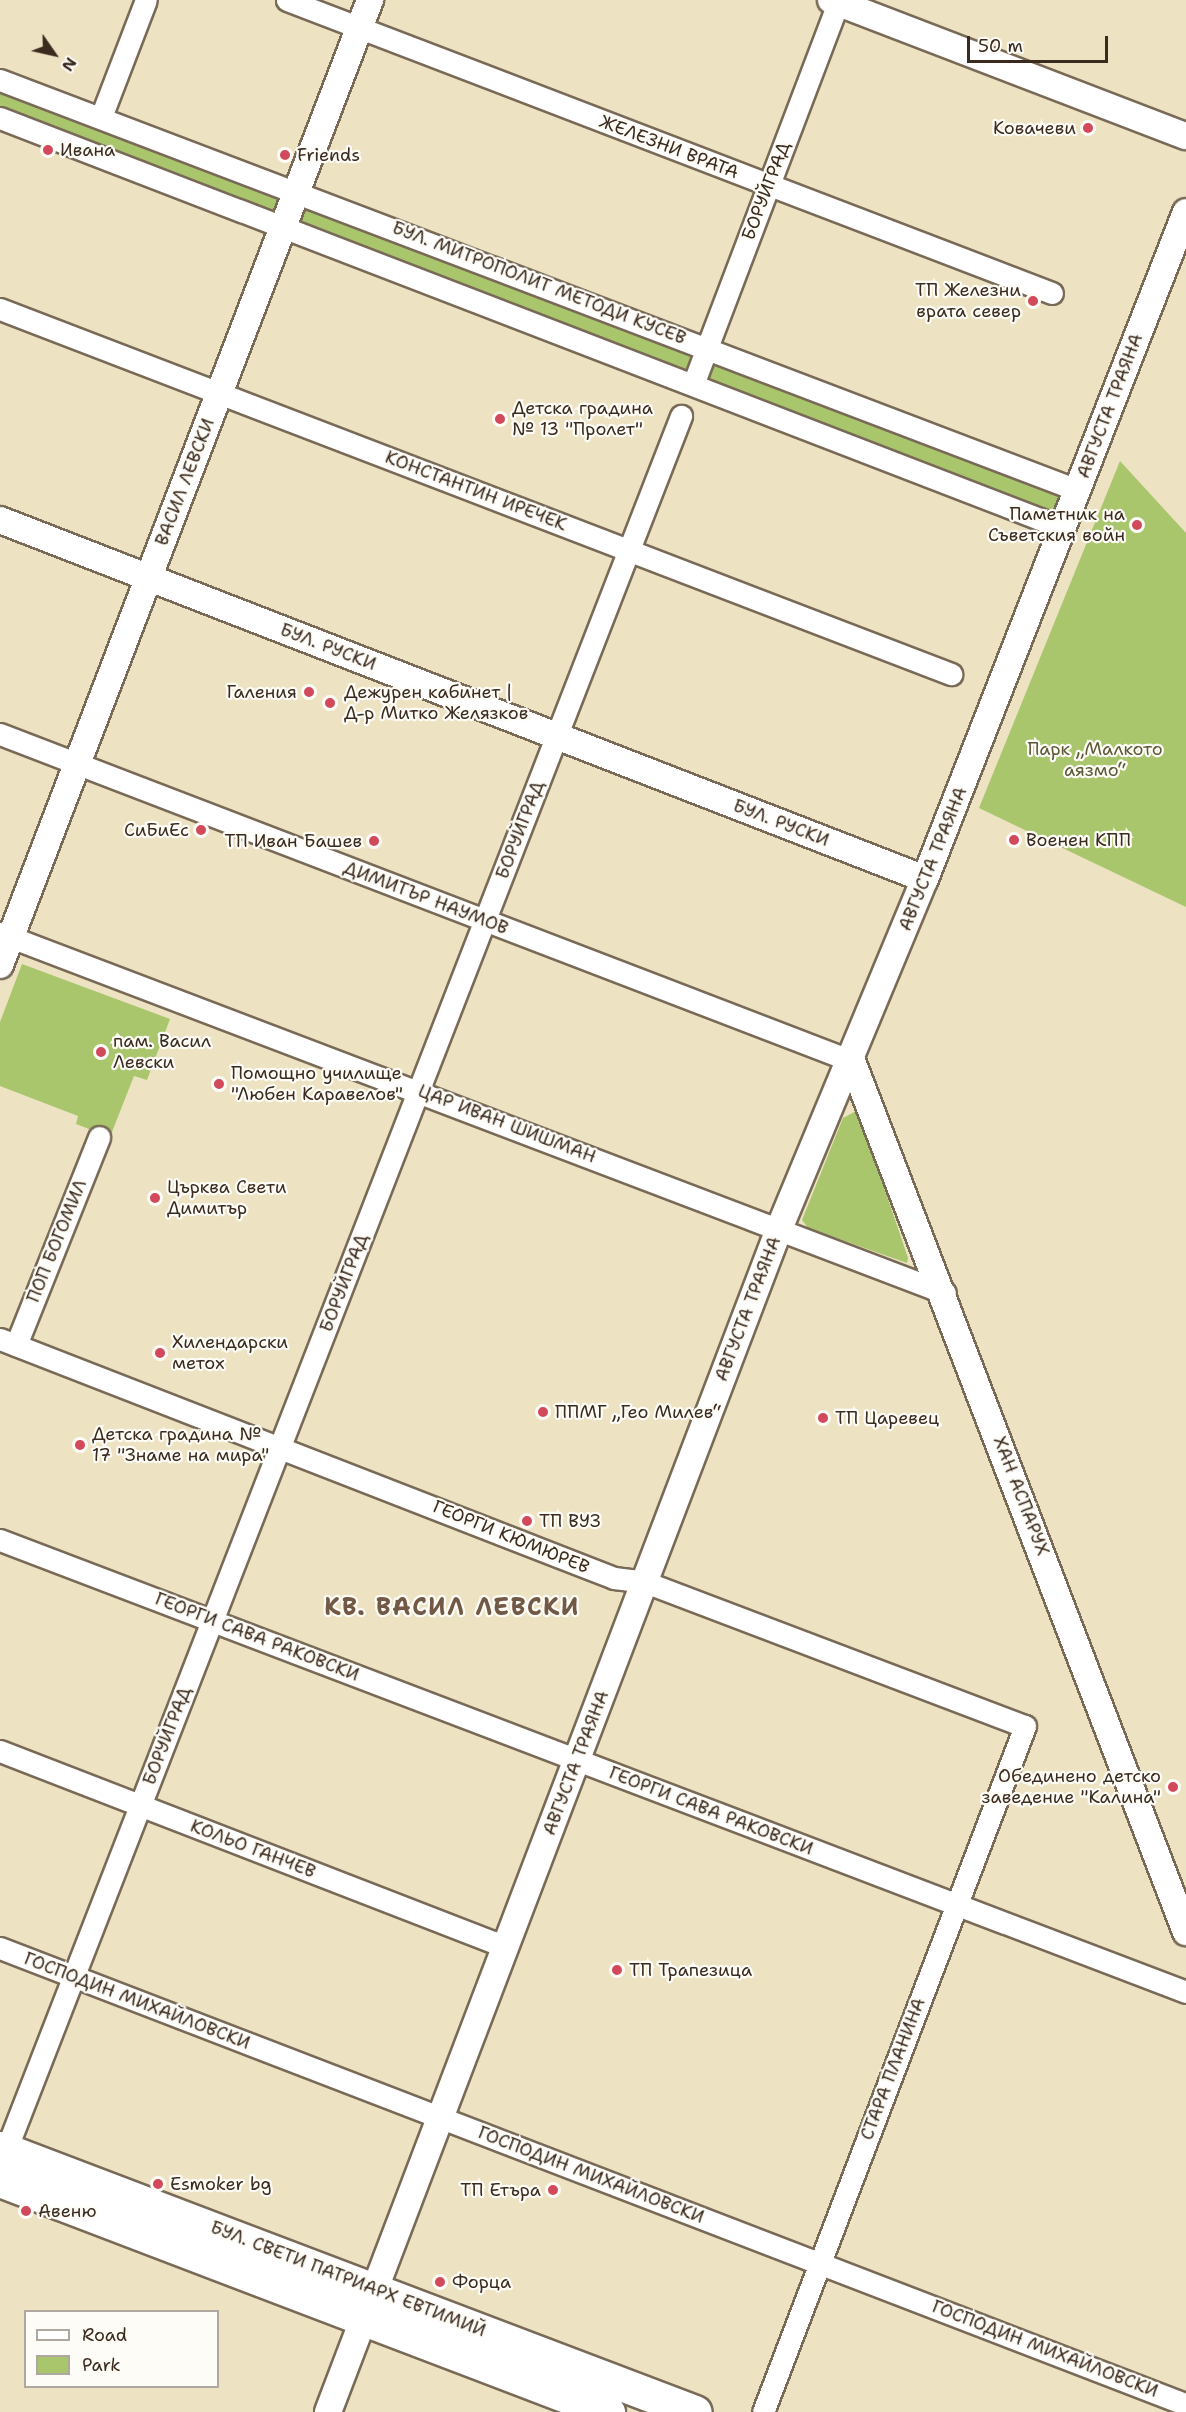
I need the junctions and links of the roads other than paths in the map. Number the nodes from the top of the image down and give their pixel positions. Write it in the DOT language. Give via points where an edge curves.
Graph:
graph roads {
  1 [pos="146,0"];
  2 [pos="287,0"];
  3 [pos="370,0"];
  4 [pos="836,1"];
  5 [pos="359,28"];
  6 [pos="0,80"];
  7 [pos="101,117"];
  8 [pos="0,118"];
  9 [pos="1186,136"];
  10 [pos="769,185"];
  11 [pos="296,191"];
  12 [pos="1186,212"];
  13 [pos="284,224"];
  14 [pos="1052,293"];
  15 [pos="0,309"];
  16 [pos="707,347"];
  17 [pos="694,382"];
  18 [pos="219,393"];
  19 [pos="681,416"];
  20 [pos="1077,490"];
  21 [pos="0,520"];
  22 [pos="1062,528"];
  23 [pos="628,550"];
  24 [pos="148,578"];
  25 [pos="951,674"];
  26 [pos="0,734"];
  27 [pos="556,736"];
  28 [pos="77,764"];
  29 [pos="925,879"];
  30 [pos="485,920"];
  31 [pos="5,935"];
  32 [pos="0,965"];
  33 [pos="852,1061"];
  34 [pos="419,1090"];
  35 [pos="99,1137"];
  36 [pos="779,1228"];
  37 [pos="945,1293"];
  38 [pos="8,1342"];
  39 [pos="280,1446"];
  40 [pos="0,1540"];
  41 [pos="645,1582"];
  42 [pos="212,1620"];
  43 [pos="1025,1726"];
  44 [pos="0,1751"];
  45 [pos="577,1760"];
  46 [pos="141,1805"];
  47 [pos="957,1904"];
  48 [pos="1186,1932"];
  49 [pos="506,1947"];
  50 [pos="0,1948"];
  51 [pos="74,1976"];
  52 [pos="1186,1992"];
  53 [pos="440,2118"];
  54 [pos="2,2159"];
  55 [pos="820,2261"];
  56 [pos="370,2303"];
  57 [pos="1182,2402"];
  58 [pos="328,2412"];
  59 [pos="608,2412"];
  60 [pos="695,2412"];
  61 [pos="763,2412"];
  1 -- 7 [label="street"];
  2 -- 5 [label="street, ЖЕЛЕЗНИ ВРАТА"];
  3 -- 5 [label="street, ВАСИЛ ЛЕВСКИ"];
  4 -- 9 [label="street"];
  4 -- 10 [label="street, БОРУЙГРАД"];
  5 -- 10 [label="street, ЖЕЛЕЗНИ ВРАТА"];
  5 -- 11 [label="street, ВАСИЛ ЛЕВСКИ"];
  6 -- 7 [label="street, БУЛ. МИТРОПОЛИТ МЕТОДИ КУСЕВ"];
  7 -- 11 [label="street, БУЛ. МИТРОПОЛИТ МЕТОДИ КУСЕВ"];
  8 -- 13 [label="street, БУЛ. МИТРОПОЛИТ МЕТОДИ КУСЕВ"];
  10 -- 14 [label="street, ЖЕЛЕЗНИ ВРАТА"];
  10 -- 16 [label="street, БОРУЙГРАД"];
  11 -- 13 [label="street, ВАСИЛ ЛЕВСКИ"];
  11 -- 16 [label="street, БУЛ. МИТРОПОЛИТ МЕТОДИ КУСЕВ"];
  12 -- 20 [label="street, АВГУСТА ТРАЯНА"];
  13 -- 17 [label="street, БУЛ. МИТРОПОЛИТ МЕТОДИ КУСЕВ"];
  13 -- 18 [label="street, ВАСИЛ ЛЕВСКИ"];
  15 -- 18 [label="street, КОНСТАНТИН ИРЕЧЕК"];
  16 -- 17 [label="street, БОРУЙГРАД"];
  16 -- 20 [label="street, БУЛ. МИТРОПОЛИТ МЕТОДИ КУСЕВ"];
  17 -- 22 [label="street, БУЛ. МИТРОПОЛИТ МЕТОДИ КУСЕВ"];
  18 -- 23 [label="street, КОНСТАНТИН ИРЕЧЕК"];
  18 -- 24 [label="street, ВАСИЛ ЛЕВСКИ"];
  19 -- 23 [label="street, БОРУЙГРАД"];
  20 -- 22 [label="street, АВГУСТА ТРАЯНА"];
  21 -- 24 [label="street, БУЛ. РУСКИ"];
  22 -- 29 [label="street, АВГУСТА ТРАЯНА"];
  23 -- 25 [label="street, КОНСТАНТИН ИРЕЧЕК"];
  23 -- 27 [label="street, БОРУЙГРАД"];
  24 -- 27 [label="street, БУЛ. РУСКИ"];
  24 -- 28 [label="street, ВАСИЛ ЛЕВСКИ"];
  26 -- 28 [label="street, ДИМИТЪР НАУМОВ"];
  27 -- 29 [label="street, БУЛ. РУСКИ"];
  27 -- 30 [label="street, БОРУЙГРАД"];
  28 -- 30 [label="street, ДИМИТЪР НАУМОВ"];
  28 -- 31 [label="street, ВАСИЛ ЛЕВСКИ"];
  29 -- 33 [label="street, АВГУСТА ТРАЯНА"];
  30 -- 33 [label="street, ДИМИТЪР НАУМОВ"];
  30 -- 34 [label="street, БОРУЙГРАД"];
  31 -- 32 [label="street, ВАСИЛ ЛЕВСКИ"];
  31 -- 34 [label="street, ЦАР ИВАН ШИШМАН"];
  33 -- 36 [label="street, АВГУСТА ТРАЯНА"];
  33 -- 37 [label="street, ХАН АСПАРУХ"];
  34 -- 36 [label="street, ЦАР ИВАН ШИШМАН"];
  34 -- 39 [label="street, БОРУЙГРАД"];
  35 -- 38 [label="street, ПОП БОГОМИЛ"];
  36 -- 37 [label="street, ЦАР ИВАН ШИШМАН"];
  36 -- 41 [label="street, АВГУСТА ТРАЯНА"];
  37 -- 48 [label="street, ХАН АСПАРУХ"];
  38 -- 39 [label="street, ГЕОРГИ КЮМЮРЕВ"];
  39 -- 41 [label="street, ГЕОРГИ КЮМЮРЕВ" via="614,1578"];
  39 -- 42 [label="street, БОРУЙГРАД"];
  40 -- 42 [label="street, ГЕОРГИ САВА РАКОВСКИ"];
  41 -- 43 [label="street, ГЕОРГИ КЮМЮРЕВ"];
  41 -- 45 [label="street, АВГУСТА ТРАЯНА"];
  42 -- 45 [label="street, ГЕОРГИ САВА РАКОВСКИ"];
  42 -- 46 [label="street, БОРУЙГРАД"];
  43 -- 47 [label="street, СТАРА ПЛАНИНА"];
  44 -- 46 [label="street, КОЛЬО ГАНЧЕВ"];
  45 -- 47 [label="street, ГЕОРГИ САВА РАКОВСКИ"];
  45 -- 49 [label="street, АВГУСТА ТРАЯНА"];
  46 -- 49 [label="street, КОЛЬО ГАНЧЕВ"];
  46 -- 51 [label="street, БОРУЙГРАД"];
  47 -- 52 [label="street, ГЕОРГИ САВА РАКОВСКИ"];
  47 -- 55 [label="street, СТАРА ПЛАНИНА"];
  49 -- 53 [label="street, АВГУСТА ТРАЯНА"];
  50 -- 51 [label="street, ГОСПОДИН МИХАЙЛОВСКИ"];
  51 -- 53 [label="street, ГОСПОДИН МИХАЙЛОВСКИ"];
  51 -- 54 [label="street, БОРУЙГРАД"];
  53 -- 55 [label="street, ГОСПОДИН МИХАЙЛОВСКИ"];
  53 -- 56 [label="street, АВГУСТА ТРАЯНА"];
  54 -- 56 [label="main road, БУЛ. СВЕТИ ПАТРИАРХ ЕВТИМИЙ"];
  55 -- 57 [label="street, ГОСПОДИН МИХАЙЛОВСКИ"];
  55 -- 61 [label="street, СТАРА ПЛАНИНА"];
  56 -- 58 [label="street, АВГУСТА ТРАЯНА"];
  56 -- 59 [label="main road, БУЛ. СВЕТИ ПАТРИАРХ ЕВТИМИЙ"];
  56 -- 60 [label="main road, БУЛ. СВЕТИ ПАТРИАРХ ЕВТИМИЙ"];
}
